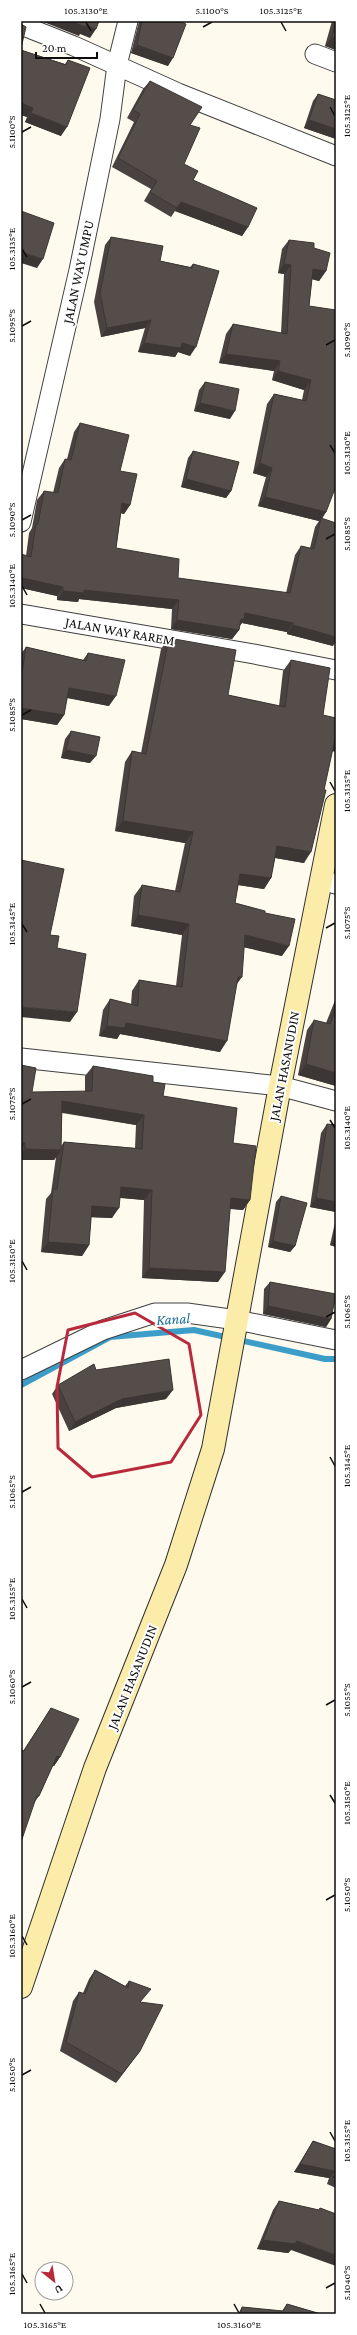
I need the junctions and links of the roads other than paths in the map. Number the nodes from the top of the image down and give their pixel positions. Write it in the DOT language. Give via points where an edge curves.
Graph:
graph roads {
  1 [pos="128,21"];
  2 [pos="21,25"];
  3 [pos="315,54"];
  4 [pos="336,62"];
  5 [pos="117,65"];
  6 [pos="336,156"];
  7 [pos="21,522"];
  8 [pos="21,614"];
  9 [pos="336,670"];
  10 [pos="336,805"];
  11 [pos="329,882"];
  12 [pos="21,1058"];
  13 [pos="280,1086"];
  14 [pos="336,1101"];
  15 [pos="237,1324"];
  16 [pos="336,1340"];
  17 [pos="21,1370"];
  18 [pos="21,1987"];
  1 -- 5 [label="street, JALAN WAY UMPU"];
  2 -- 5 [label="street"];
  3 -- 4 [label="street"];
  5 -- 6 [label="street" via="178,93"];
  5 -- 7 [label="street, JALAN WAY UMPU" via="110,119 80,262"];
  8 -- 9 [label="street, JALAN WAY RAREM"];
  10 -- 11 [label="main road, JALAN HASANUDIN"];
  11 -- 13 [label="main road, JALAN HASANUDIN"];
  12 -- 13 [label="street"];
  13 -- 14 [label="street"];
  13 -- 15 [label="main road, JALAN HASANUDIN"];
  15 -- 16 [label="street"];
  15 -- 17 [label="street" via="187,1313 155,1313 103,1330"];
  15 -- 18 [label="main road, JALAN HASANUDIN" via="213,1449 188,1531 95,1768"];
}
